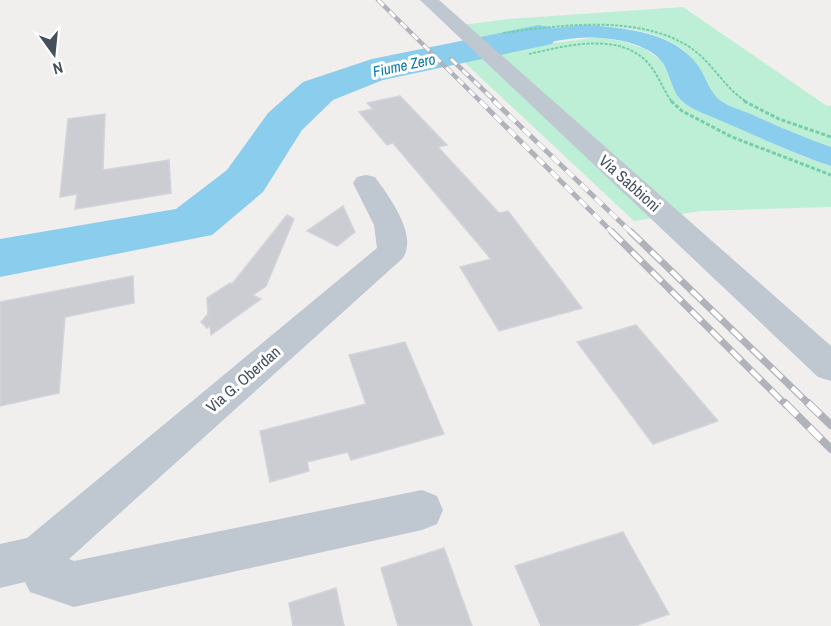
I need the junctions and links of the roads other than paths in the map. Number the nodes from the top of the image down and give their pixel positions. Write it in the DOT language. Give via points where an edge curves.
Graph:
graph roads {
  1 [pos="429,0"];
  2 [pos="366,183"];
  3 [pos="831,367"];
  4 [pos="422,510"];
  5 [pos="19,562"];
  1 -- 3 [label="street, Via Sabbioni"];
  2 -- 5 [label="street, Via G. Oberdan" via="390,229 392,251"];
  4 -- 5 [label="street, Via G. Oberdan" via="74,584"];
}
